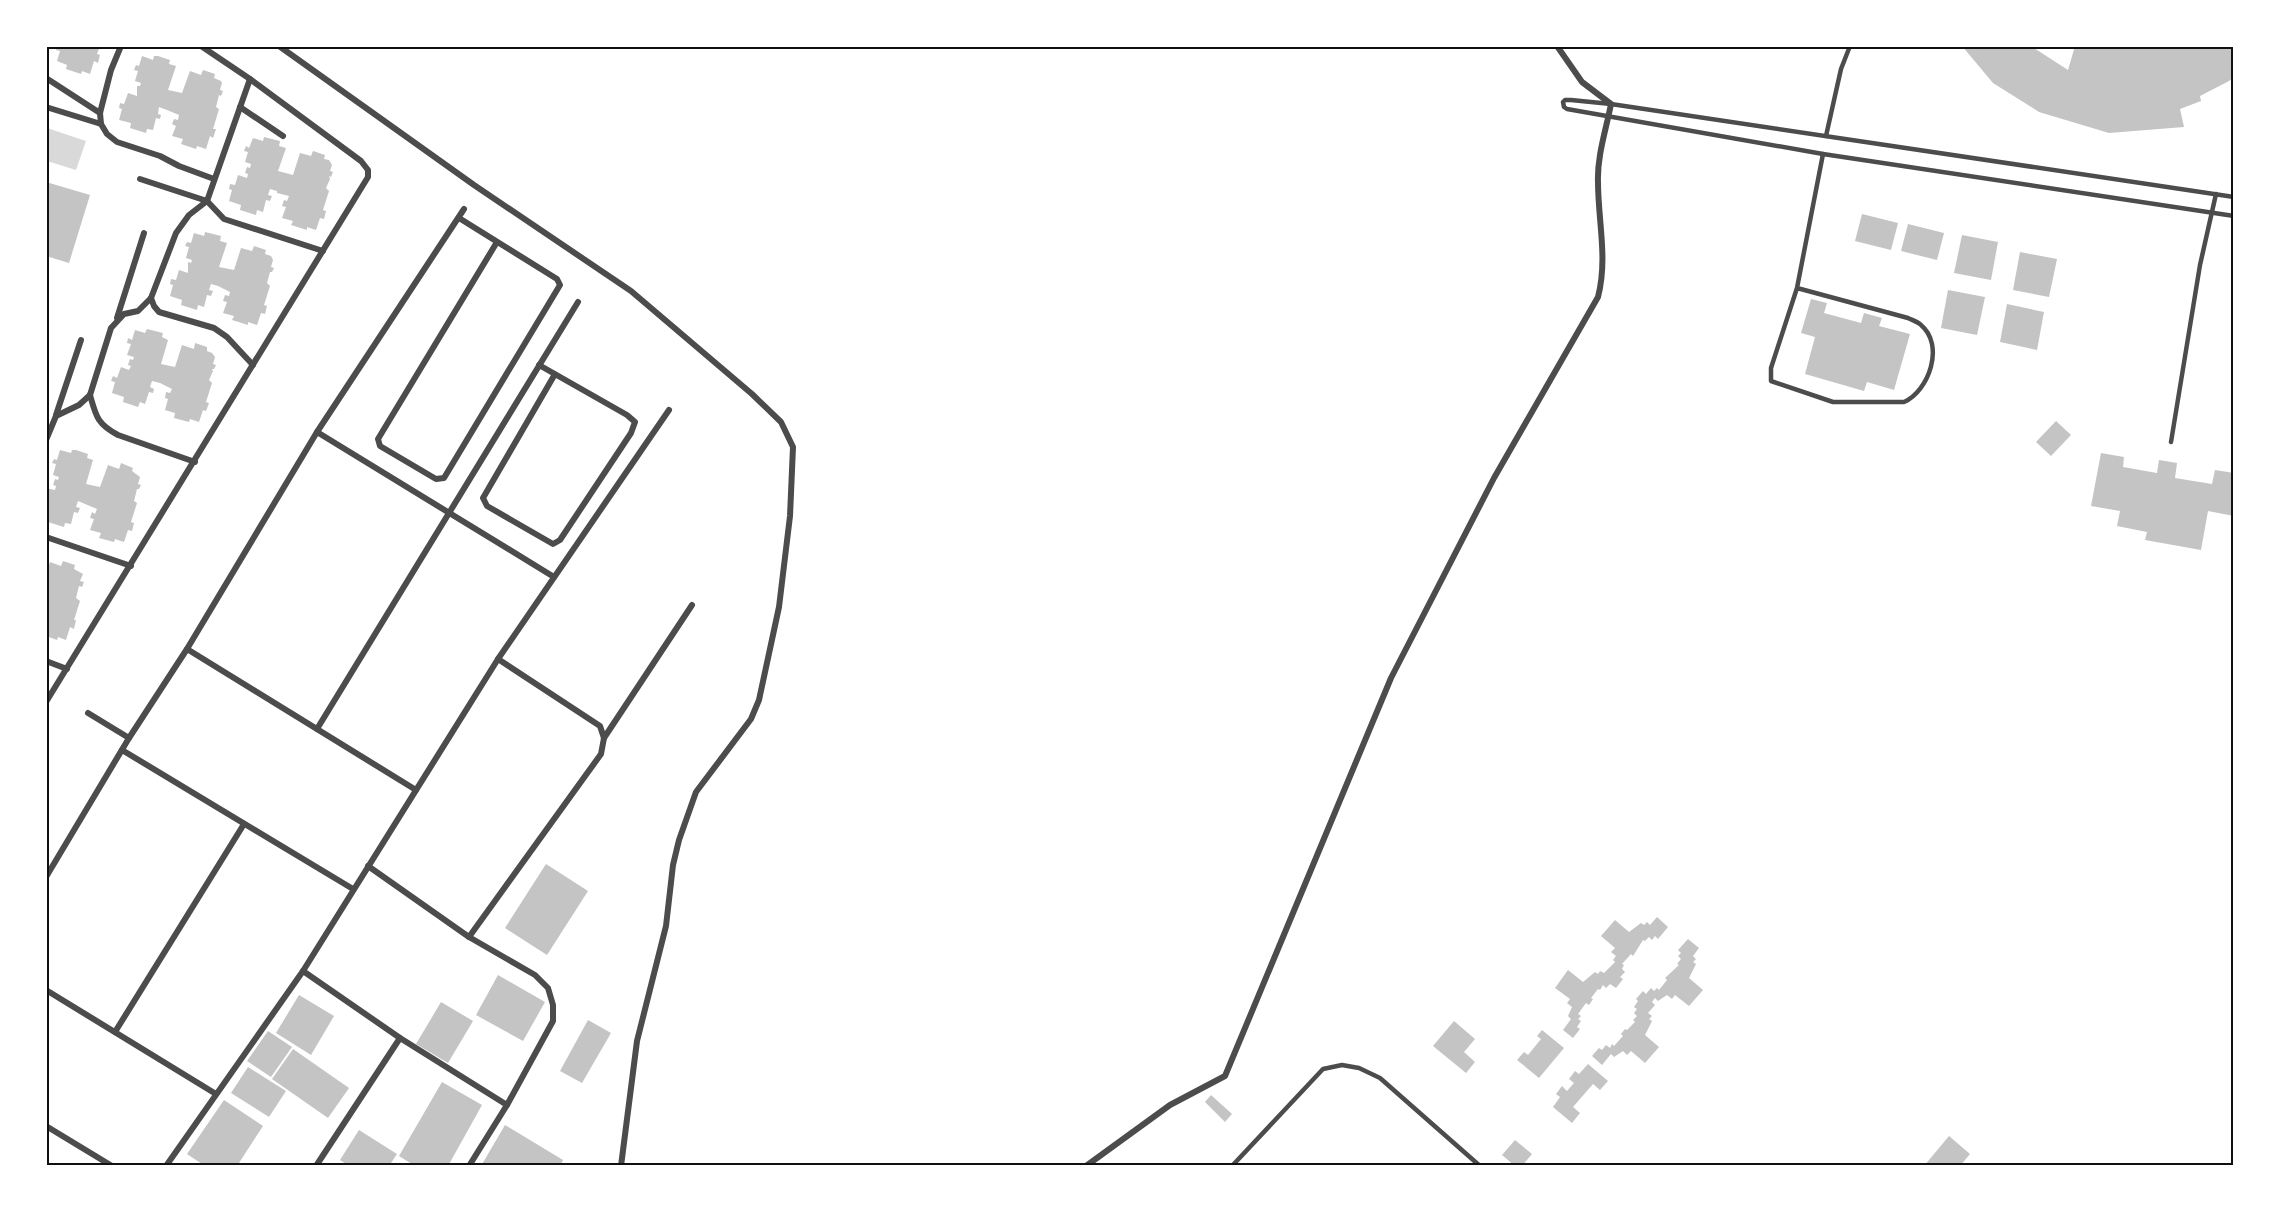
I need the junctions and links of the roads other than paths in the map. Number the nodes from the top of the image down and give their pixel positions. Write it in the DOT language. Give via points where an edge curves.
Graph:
graph roads {
  1 [pos="121,46"];
  2 [pos="201,46"];
  3 [pos="279,46"];
  4 [pos="1557,46"];
  5 [pos="1850,46"];
  6 [pos="46,78"];
  7 [pos="250,79"];
  8 [pos="1611,104"];
  9 [pos="46,107"];
  10 [pos="240,107"];
  11 [pos="100,113"];
  12 [pos="1609,116"];
  13 [pos="101,124"];
  14 [pos="283,136"];
  15 [pos="1826,136"];
  16 [pos="1823,154"];
  17 [pos="140,179"];
  18 [pos="214,179"];
  19 [pos="2216,194"];
  20 [pos="2234,197"];
  21 [pos="207,201"];
  22 [pos="464,209"];
  23 [pos="2211,212"];
  24 [pos="2234,216"];
  25 [pos="459,218"];
  26 [pos="144,233"];
  27 [pos="497,242"];
  28 [pos="323,251"];
  29 [pos="1797,288"];
  30 [pos="151,298"];
  31 [pos="578,302"];
  32 [pos="117,319"];
  33 [pos="81,340"];
  34 [pos="253,364"];
  35 [pos="539,365"];
  36 [pos="555,374"];
  37 [pos="90,395"];
  38 [pos="669,410"];
  39 [pos="56,416"];
  40 [pos="317,432"];
  41 [pos="46,440"];
  42 [pos="2171,442"];
  43 [pos="195,462"];
  44 [pos="448,512"];
  45 [pos="46,537"];
  46 [pos="131,566"];
  47 [pos="554,577"];
  48 [pos="692,605"];
  49 [pos="187,649"];
  50 [pos="498,659"];
  51 [pos="46,661"];
  52 [pos="67,669"];
  53 [pos="46,702"];
  54 [pos="88,713"];
  55 [pos="317,729"];
  56 [pos="129,738"];
  57 [pos="604,738"];
  58 [pos="122,750"];
  59 [pos="416,789"];
  60 [pos="244,824"];
  61 [pos="368,866"];
  62 [pos="46,877"];
  63 [pos="353,889"];
  64 [pos="469,937"];
  65 [pos="303,971"];
  66 [pos="46,990"];
  67 [pos="115,1032"];
  68 [pos="400,1038"];
  69 [pos="216,1094"];
  70 [pos="507,1105"];
  71 [pos="46,1126"];
  72 [pos="112,1166"];
  73 [pos="166,1166"];
  74 [pos="316,1166"];
  75 [pos="469,1166"];
  76 [pos="621,1166"];
  77 [pos="1086,1166"];
  78 [pos="1232,1166"];
  79 [pos="1480,1166"];
  1 -- 11 [label="street"];
  2 -- 7 [label="street"];
  3 -- 76 [label="street" via="631,291 782,423 793,447 790,516 779,607 759,700 751,719 696,792 679,840 666,926 637,1041"];
  4 -- 8 [label="street" via="1582,82"];
  5 -- 15 [label="lane"];
  6 -- 11 [label="street"];
  7 -- 10 [label="street"];
  7 -- 28 [label="street" via="368,170 366,182"];
  8 -- 12 [label="street"];
  8 -- 12 [label="lane" via="1563,102 1567,110"];
  8 -- 15 [label="lane"];
  9 -- 13 [label="street"];
  10 -- 14 [label="street"];
  10 -- 18 [label="street"];
  11 -- 13 [label="street"];
  12 -- 16 [label="lane"];
  12 -- 77 [label="street" via="1599,158 1603,277 1598,297 1494,478 1391,678 1225,1076 1170,1105"];
  13 -- 18 [label="street" via="117,142"];
  15 -- 19 [label="lane"];
  16 -- 23 [label="lane"];
  16 -- 29 [label="lane"];
  17 -- 21 [label="street"];
  18 -- 21 [label="street"];
  19 -- 20 [label="lane"];
  19 -- 23 [label="lane"];
  21 -- 28 [label="street" via="224,219"];
  21 -- 30 [label="street" via="189,215 176,233"];
  22 -- 25 [label="street"];
  23 -- 24 [label="lane"];
  23 -- 42 [label="lane"];
  25 -- 27 [label="street"];
  25 -- 40 [label="street"];
  26 -- 32 [label="street"];
  27 -- 27 [label="street" via="557,279 560,288 444,478 436,479 381,446 378,439"];
  28 -- 34 [label="street"];
  29 -- 29 [label="lane" via="1771,381 1844,404 1904,402 1921,391 1933,350 1921,325"];
  30 -- 32 [label="street" via="138,311"];
  30 -- 34 [label="street" via="159,312 214,328"];
  31 -- 35 [label="street"];
  32 -- 37 [label="street"];
  33 -- 39 [label="street"];
  34 -- 43 [label="street"];
  35 -- 36 [label="street"];
  35 -- 44 [label="street"];
  36 -- 36 [label="street" via="635,422 632,433 560,540 553,544 488,506 483,498"];
  37 -- 39 [label="street"];
  37 -- 43 [label="street" via="96,416 107,429"];
  38 -- 47 [label="street"];
  39 -- 41 [label="street"];
  40 -- 44 [label="street"];
  40 -- 49 [label="street"];
  43 -- 46 [label="street"];
  44 -- 47 [label="street"];
  44 -- 55 [label="street"];
  45 -- 46 [label="street"];
  46 -- 52 [label="street"];
  47 -- 50 [label="street"];
  48 -- 57 [label="street"];
  49 -- 55 [label="street"];
  49 -- 56 [label="street"];
  50 -- 57 [label="street" via="600,726"];
  50 -- 59 [label="street"];
  51 -- 52 [label="street"];
  52 -- 53 [label="street"];
  54 -- 56 [label="street"];
  55 -- 59 [label="street"];
  56 -- 58 [label="street"];
  57 -- 64 [label="street" via="601,754"];
  58 -- 60 [label="street"];
  58 -- 62 [label="street"];
  59 -- 61 [label="street"];
  60 -- 63 [label="street"];
  60 -- 67 [label="street"];
  61 -- 63 [label="street"];
  61 -- 64 [label="street"];
  63 -- 65 [label="street"];
  64 -- 70 [label="street" via="535,975 548,988 553,1005 553,1020"];
  65 -- 68 [label="street"];
  65 -- 69 [label="street"];
  66 -- 67 [label="street"];
  67 -- 69 [label="street"];
  68 -- 70 [label="street"];
  68 -- 74 [label="street"];
  69 -- 73 [label="street"];
  70 -- 75 [label="street"];
  71 -- 72 [label="street"];
  78 -- 79 [label="lane" via="1323,1069 1342,1065 1380,1078"];
}
